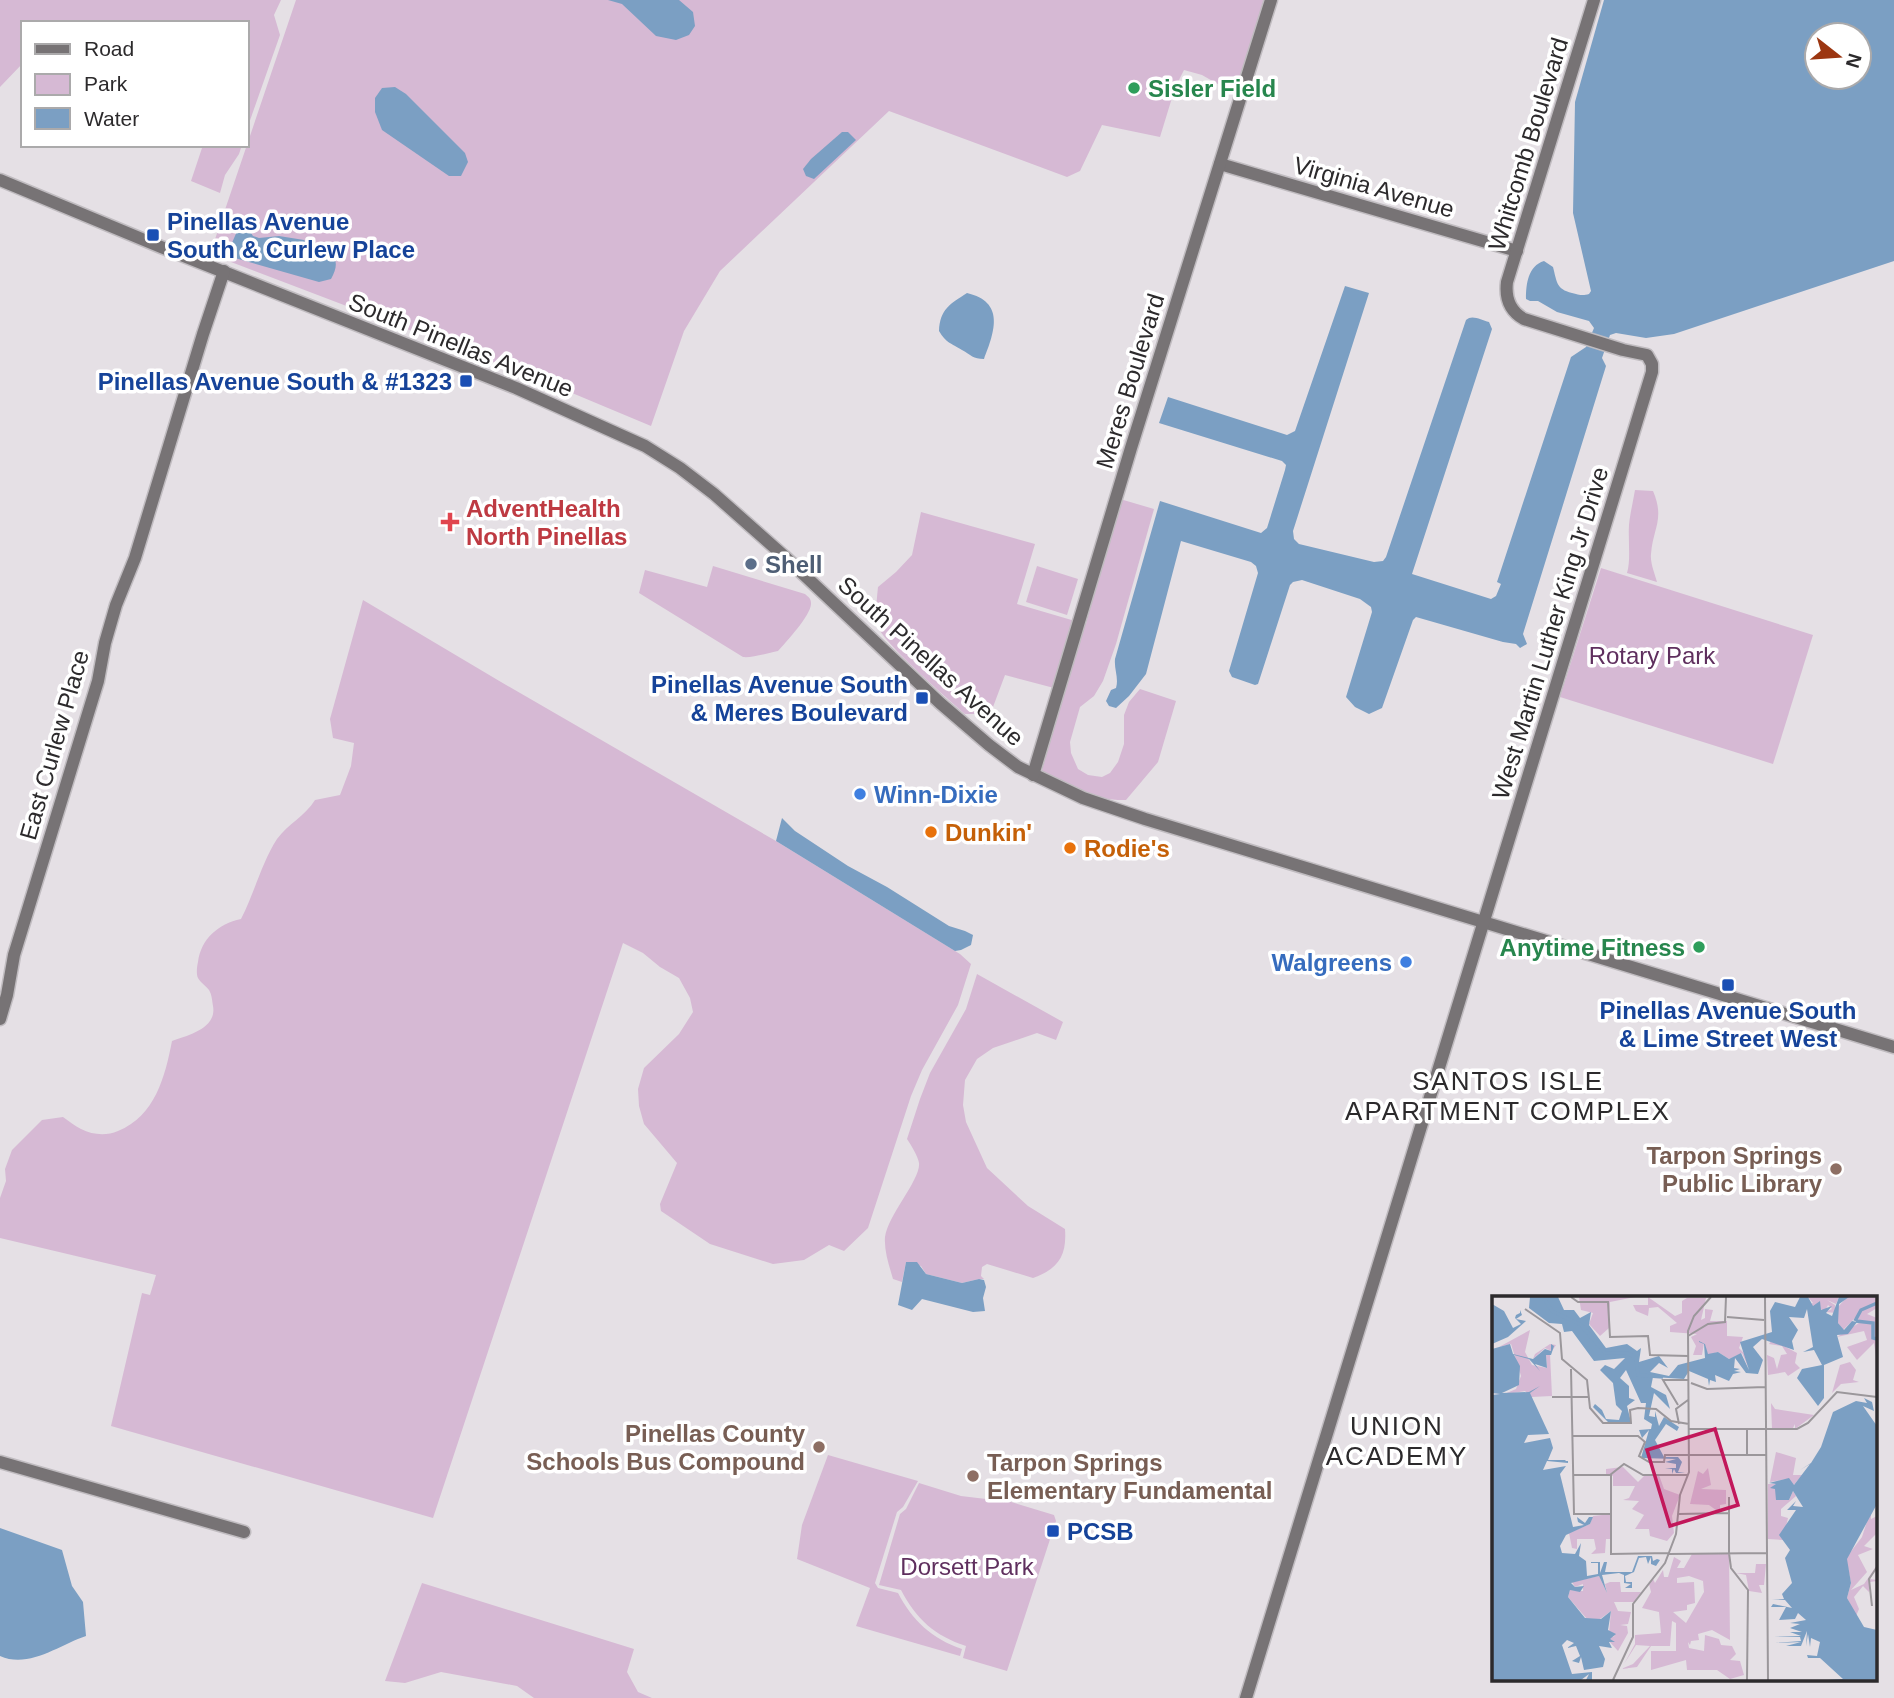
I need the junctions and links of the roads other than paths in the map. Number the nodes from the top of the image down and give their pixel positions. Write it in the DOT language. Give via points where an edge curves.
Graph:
graph roads {
  1 [pos="1271,0"];
  2 [pos="1594,0"];
  3 [pos="1220,164"];
  4 [pos="0,180"];
  5 [pos="1517,251"];
  6 [pos="224,271"];
  7 [pos="1649,357"];
  8 [pos="1033,775"];
  9 [pos="1484,922"];
  10 [pos="0,1018"];
  11 [pos="1894,1047"];
  12 [pos="0,1462"];
  13 [pos="244,1532"];
  14 [pos="1245,1698"];
  1 -- 3 [label="street, Meres Boulevard"];
  2 -- 5 [label="street, Whitcomb Boulevard"];
  3 -- 5 [label="street, Virginia Avenue"];
  3 -- 8 [label="street, Meres Boulevard"];
  4 -- 6 [label="street, South Pinellas Avenue"];
  5 -- 7 [label="street, Whitcomb Boulevard" via="1507,286 1508,301 1516,314"];
  6 -- 8 [label="street, South Pinellas Avenue" via="516,388 631,438 680,468 766,539 940,703"];
  6 -- 10 [label="street, East Curlew Place" via="116,605 98,681 14,955"];
  7 -- 9 [label="street, West Martin Luther King Jr Drive" via="1653,372"];
  8 -- 9 [label="street, South Pinellas Avenue" via="1090,801"];
  9 -- 11 [label="street, South Pinellas Avenue"];
  9 -- 14 [label="street, West Martin Luther King Jr Drive"];
  12 -- 13 [label="street"];
}
